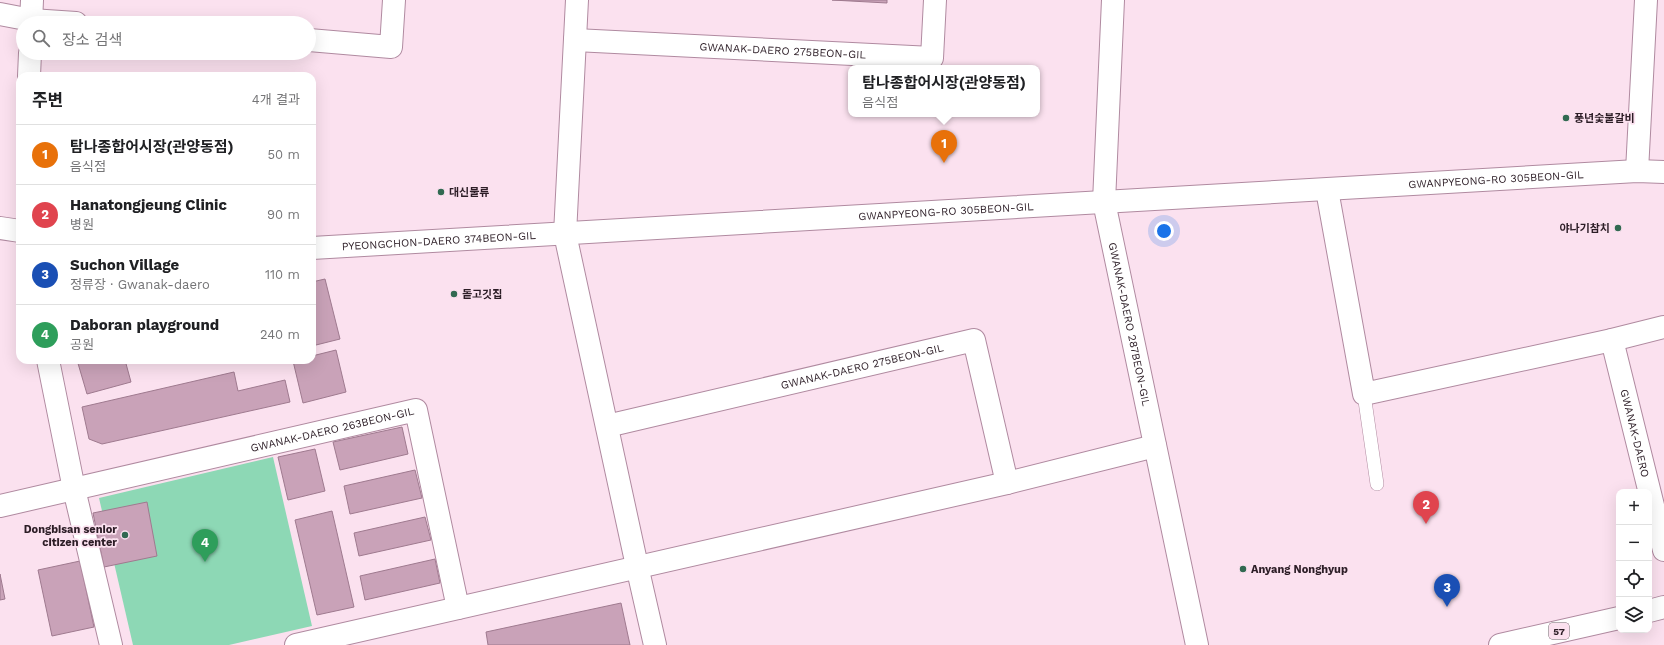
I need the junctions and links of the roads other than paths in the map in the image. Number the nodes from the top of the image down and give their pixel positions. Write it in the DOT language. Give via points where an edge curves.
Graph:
graph roads {
  1 [pos="394,0"];
  2 [pos="577,0"];
  3 [pos="935,0"];
  4 [pos="1113,0"];
  5 [pos="1646,0"];
  6 [pos="0,14"];
  7 [pos="32,14"];
  8 [pos="575,40"];
  9 [pos="316,41"];
  10 [pos="30,60"];
  11 [pos="29,72"];
  12 [pos="1637,171"];
  13 [pos="1664,172"];
  14 [pos="1327,190"];
  15 [pos="1104,202"];
  16 [pos="0,228"];
  17 [pos="16,230"];
  18 [pos="565,234"];
  19 [pos="316,248"];
  20 [pos="1664,327"];
  21 [pos="1612,340"];
  22 [pos="49,364"];
  23 [pos="1364,394"];
  24 [pos="607,426"];
  25 [pos="1155,446"];
  26 [pos="1006,483"];
  27 [pos="1377,484"];
  28 [pos="74,489"];
  29 [pos="0,506"];
  30 [pos="1664,550"];
  31 [pos="637,566"];
  32 [pos="1664,607"];
  33 [pos="458,608"];
  34 [pos="1652,610"];
  35 [pos="1616,619"];
  36 [pos="112,645"];
  37 [pos="296,645"];
  38 [pos="655,645"];
  39 [pos="1197,645"];
  40 [pos="1500,645"];
  1 -- 9 [label="street" via="391,47"];
  2 -- 8 [label="street"];
  3 -- 8 [label="street, GWANAK-DAERO 275BEON-GIL" via="932,58"];
  4 -- 15 [label="street, GWANAK-DAERO 287BEON-GIL"];
  5 -- 12 [label="street"];
  6 -- 7 [label="street"];
  8 -- 18 [label="street"];
  10 -- 11 [label="street"];
  12 -- 13 [label="street, GWANPYEONG-RO 305BEON-GIL"];
  12 -- 14 [label="street, GWANPYEONG-RO 305BEON-GIL"];
  14 -- 15 [label="street, GWANPYEONG-RO 305BEON-GIL"];
  14 -- 23 [label="street"];
  15 -- 18 [label="street, GWANPYEONG-RO 305BEON-GIL"];
  15 -- 25 [label="street, GWANAK-DAERO 287BEON-GIL"];
  16 -- 17 [label="street"];
  18 -- 19 [label="street, PYEONGCHON-DAERO 374BEON-GIL"];
  18 -- 24 [label="street"];
  20 -- 21 [label="street"];
  21 -- 23 [label="street"];
  21 -- 30 [label="street, GWANAK-DAERO"];
  22 -- 28 [label="street"];
  23 -- 27 [label="lane"];
  24 -- 26 [label="street, GWANAK-DAERO 275BEON-GIL" via="974,340"];
  24 -- 31 [label="street"];
  25 -- 26 [label="street"];
  25 -- 39 [label="street, GWANAK-DAERO 287BEON-GIL"];
  26 -- 31 [label="street"];
  28 -- 29 [label="street"];
  28 -- 33 [label="street, GWANAK-DAERO 263BEON-GIL" via="416,410"];
  28 -- 36 [label="street"];
  31 -- 33 [label="street"];
  31 -- 38 [label="street"];
  32 -- 34 [label="street"];
  33 -- 37 [label="street"];
  35 -- 40 [label="street, 57"];
}
